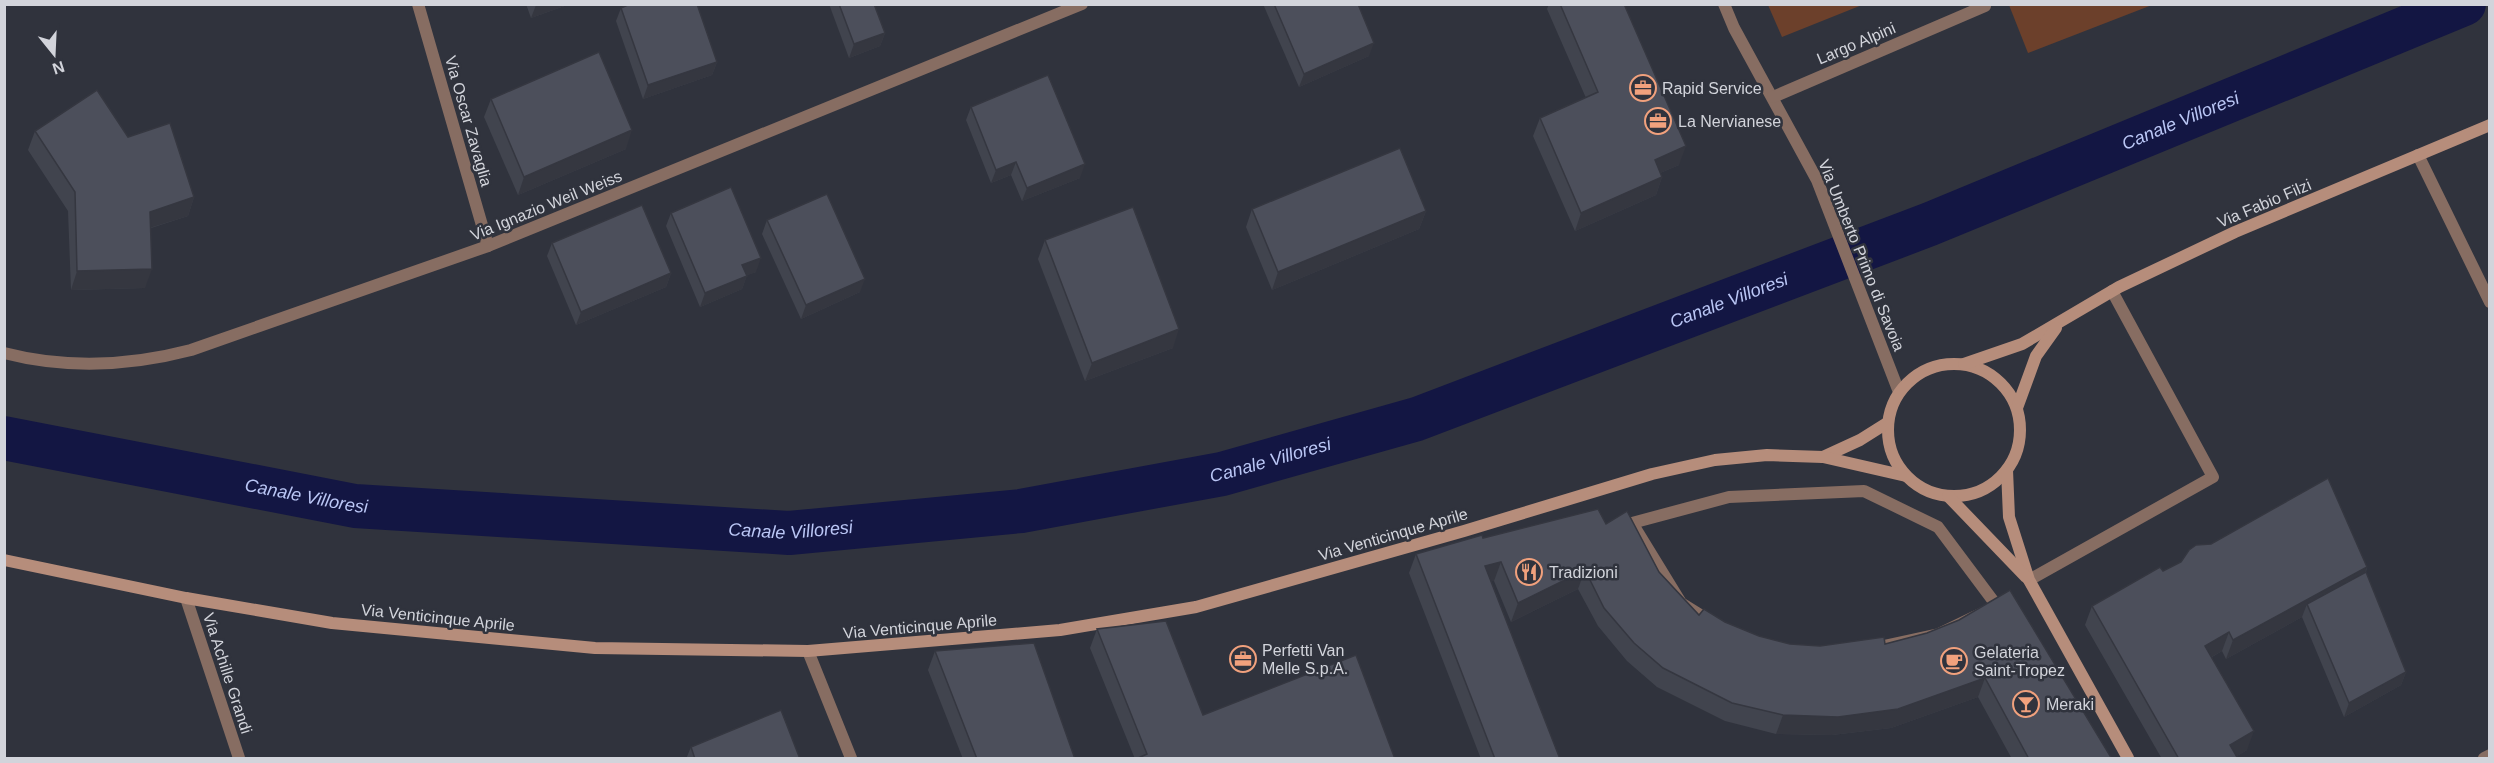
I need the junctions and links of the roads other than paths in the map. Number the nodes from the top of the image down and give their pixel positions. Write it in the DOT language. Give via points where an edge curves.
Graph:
graph roads {
  1 [pos="418,4"];
  2 [pos="1082,4"];
  3 [pos="1724,4"];
  4 [pos="1985,6"];
  5 [pos="1773,97"];
  6 [pos="2490,125"];
  7 [pos="2418,155"];
  8 [pos="488,246"];
  9 [pos="2112,291"];
  10 [pos="2490,302"];
  11 [pos="2058,325"];
  12 [pos="4,353"];
  13 [pos="1964,364"];
  14 [pos="1899,392"];
  15 [pos="2017,408"];
  16 [pos="1887,423"];
  17 [pos="1823,457"];
  18 [pos="2007,470"];
  19 [pos="1906,476"];
  20 [pos="1948,496"];
  21 [pos="4,560"];
  22 [pos="2029,580"];
  23 [pos="186,598"];
  24 [pos="1997,606"];
  25 [pos="808,651"];
  26 [pos="2490,755"];
  27 [pos="239,759"];
  28 [pos="852,759"];
  29 [pos="2128,759"];
  30 [pos="2484,759"];
  1 -- 8 [label="street, Via Oscar Zavaglia"];
  2 -- 8 [label="street, Via Ignazio Weil Weiss"];
  3 -- 5 [label="street, Via Umberto Primo di Savoia"];
  4 -- 5 [label="street, Largo Alpini"];
  5 -- 14 [label="street, Via Umberto Primo di Savoia" via="1817,180"];
  6 -- 7 [label="street, Via Fabio Filzi"];
  7 -- 9 [label="street, Via Fabio Filzi" via="2235,232"];
  7 -- 10 [label="street"];
  8 -- 12 [label="street, Via Ignazio Weil Weiss" via="149,361 66,362"];
  9 -- 11 [label="street, Via Fabio Filzi"];
  9 -- 22 [label="street" via="2213,477"];
  11 -- 13 [label="street, Via Fabio Filzi" via="2022,344"];
  11 -- 15 [label="street, Via Fabio Filzi" via="2036,356"];
  13 -- 14 [label="street" via="1927,369"];
  13 -- 15 [label="street" via="1996,379"];
  14 -- 16 [label="street"];
  15 -- 18 [label="street" via="2020,441"];
  16 -- 17 [label="street, Via Venticinque Aprile"];
  16 -- 19 [label="street" via="1888,442"];
  17 -- 19 [label="street, Via Venticinque Aprile"];
  17 -- 25 [label="street, Via Venticinque Aprile" via="1767,455 1715,459 1652,474 1196,607 1060,630"];
  18 -- 20 [label="street" via="1970,495"];
  18 -- 22 [label="street" via="2008,517"];
  19 -- 20 [label="street" via="1932,493"];
  20 -- 22 [label="street"];
  21 -- 23 [label="street, Via Venticinque Aprile"];
  22 -- 29 [label="street"];
  23 -- 25 [label="street, Via Venticinque Aprile" via="332,623 494,640 595,648"];
  23 -- 27 [label="street, Via Achille Grandi"];
  24 -- 24 [label="street" via="1938,527 1864,491 1730,497 1632,523 1681,603 1736,637 1804,655 1879,647 1939,634"];
  25 -- 28 [label="street"];
  26 -- 30 [label="street"];
}
